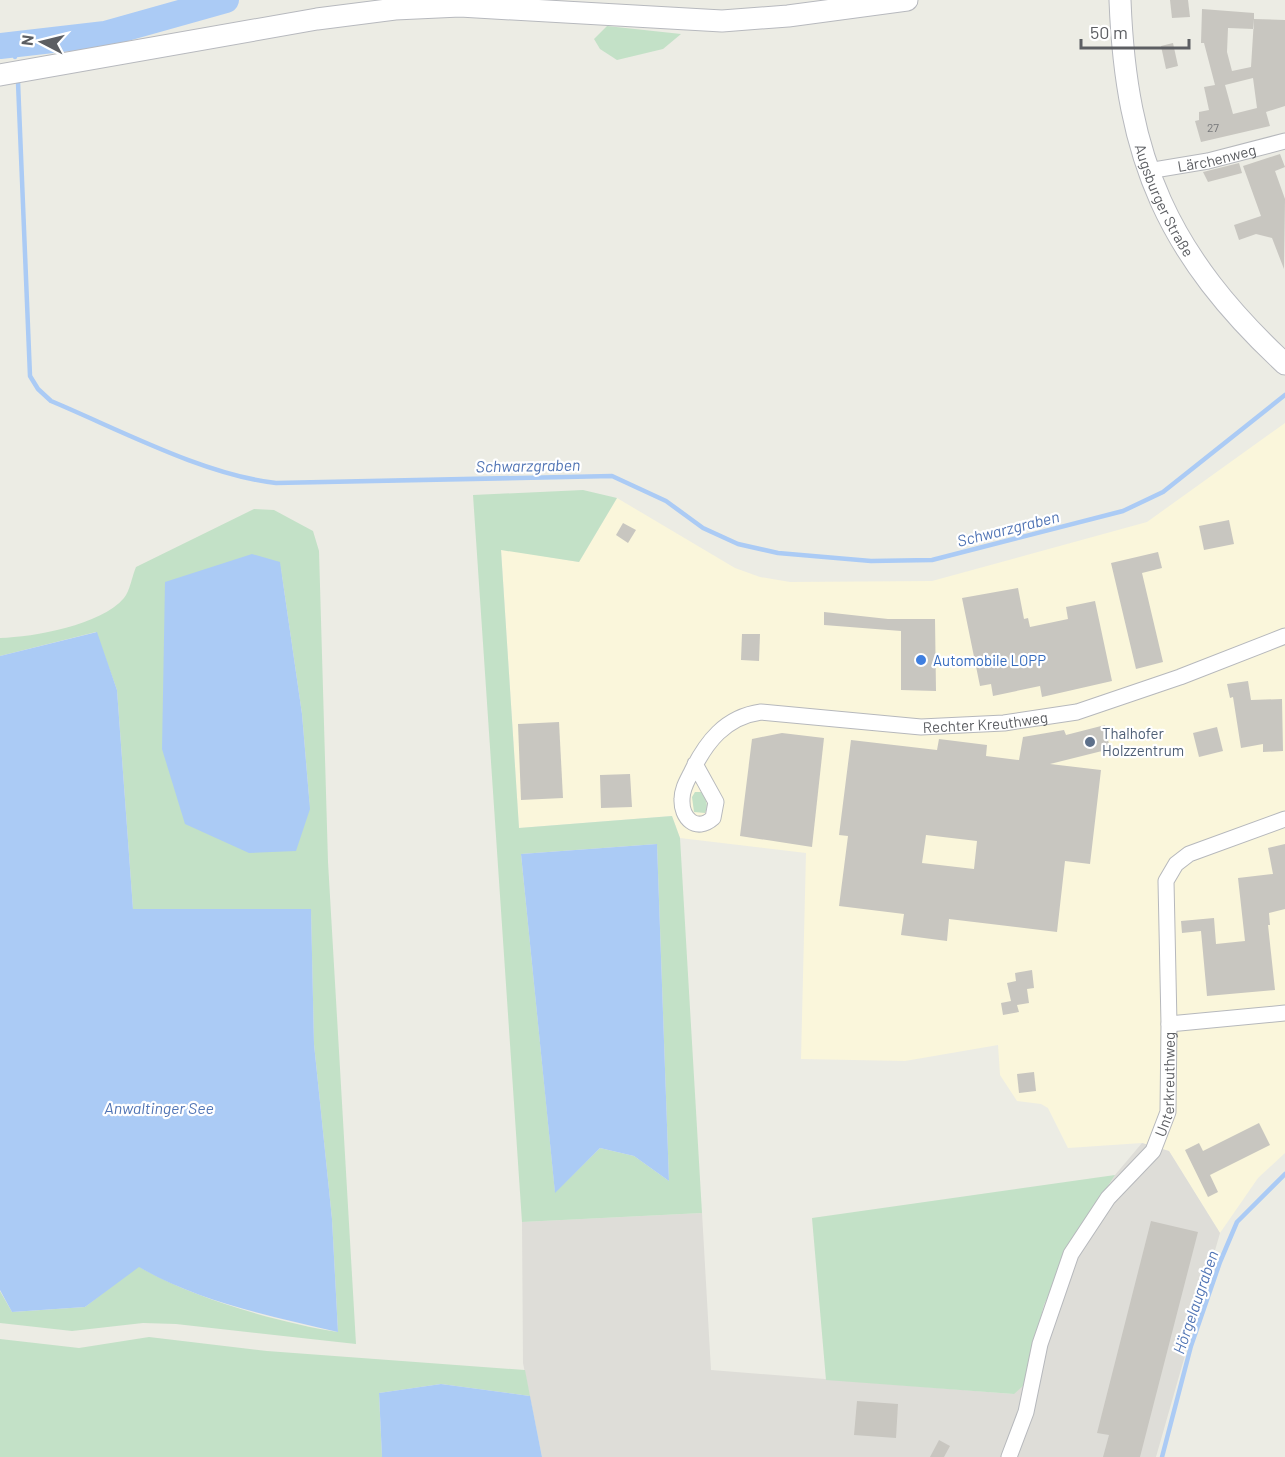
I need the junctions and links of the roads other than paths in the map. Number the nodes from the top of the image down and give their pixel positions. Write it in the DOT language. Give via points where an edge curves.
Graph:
graph roads {
  1 [pos="907,0"];
  2 [pos="1120,0"];
  3 [pos="0,75"];
  4 [pos="1285,141"];
  5 [pos="1148,171"];
  6 [pos="1285,364"];
  7 [pos="1285,636"];
  8 [pos="695,764"];
  9 [pos="1285,819"];
  10 [pos="1285,1013"];
  11 [pos="1169,1024"];
  12 [pos="1009,1457"];
  1 -- 3 [label="main road" via="722,21 460,6 395,9"];
  2 -- 5 [label="main road, Augsburger Straße" via="1130,100"];
  4 -- 5 [label="street, Lärchenweg" via="1208,161"];
  5 -- 6 [label="main road, Augsburger Straße" via="1169,222 1200,273"];
  7 -- 8 [label="street, Rechter Kreuthweg" via="1077,712 1004,723 921,727 749,714 724,726"];
  9 -- 11 [label="street, Unterkreuthweg" via="1189,854 1176,864 1166,881"];
  10 -- 11 [label="street"];
  11 -- 12 [label="street, Unterkreuthweg" via="1168,1112 1154,1151 1108,1198 1071,1254 1040,1344 1026,1412"];
}
